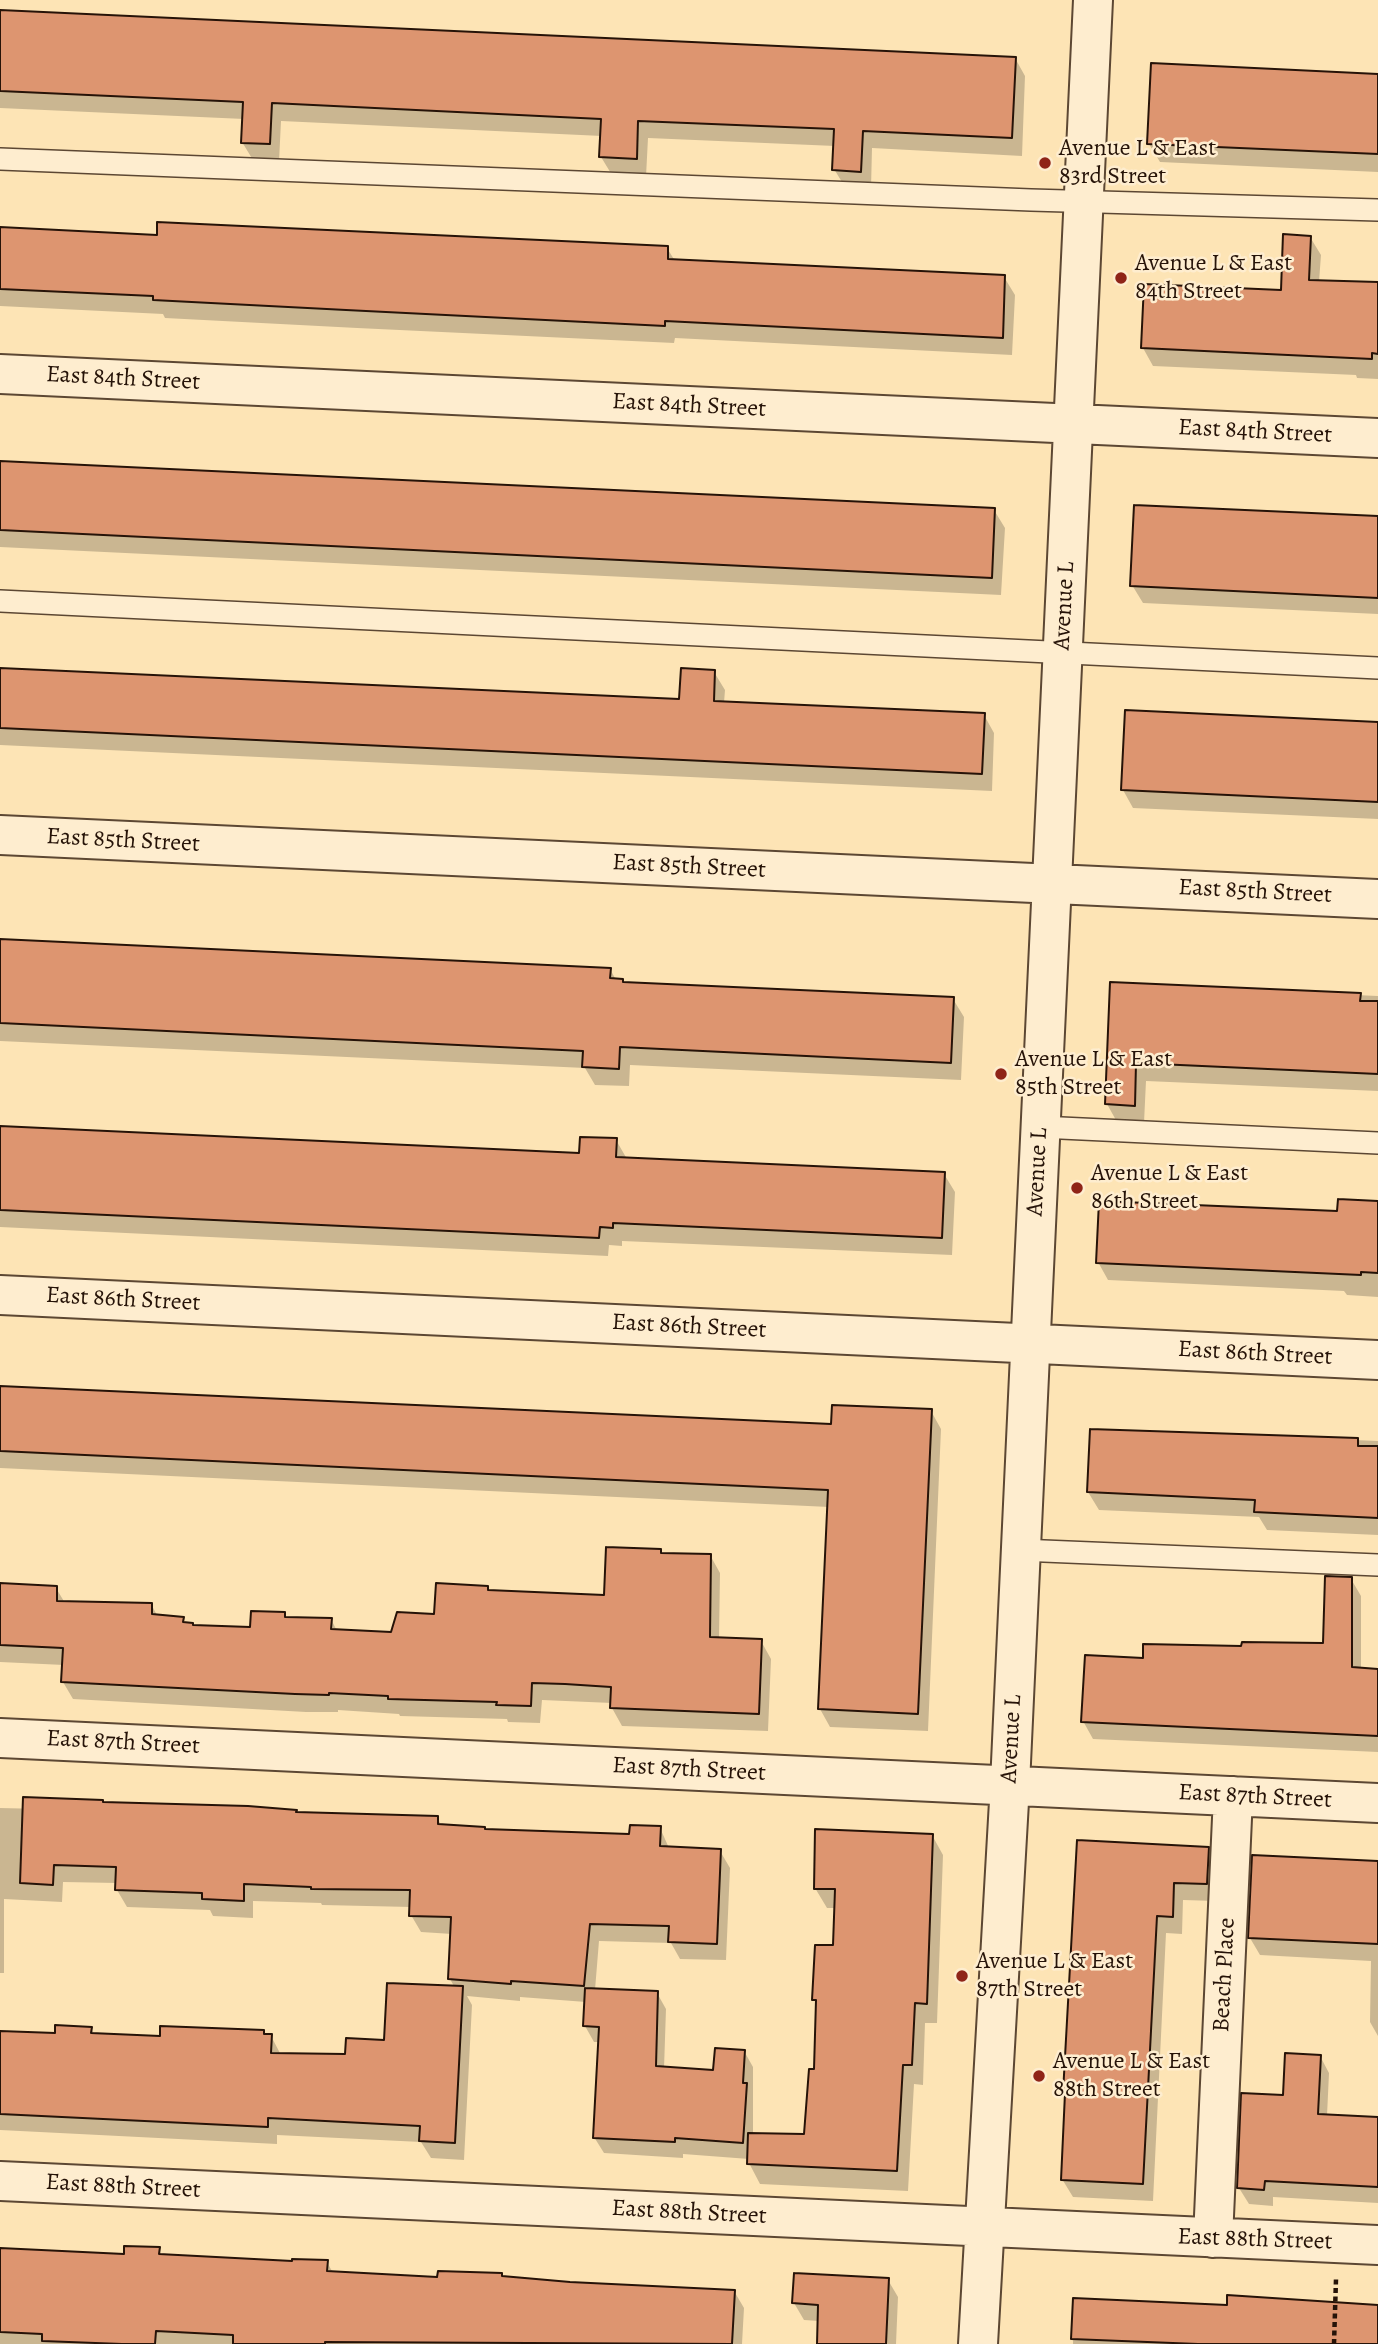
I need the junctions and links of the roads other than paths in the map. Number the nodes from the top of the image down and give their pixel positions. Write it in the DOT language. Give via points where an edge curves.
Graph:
graph roads {
  1 [pos="1093,0"];
  2 [pos="0,159"];
  3 [pos="1084,201"];
  4 [pos="1378,210"];
  5 [pos="0,374"];
  6 [pos="1073,424"];
  7 [pos="1378,438"];
  8 [pos="0,601"];
  9 [pos="1062,652"];
  10 [pos="1378,668"];
  11 [pos="0,835"];
  12 [pos="1050,882"];
  13 [pos="1378,899"];
  14 [pos="1040,1127"];
  15 [pos="1378,1143"];
  16 [pos="0,1295"];
  17 [pos="1031,1343"];
  18 [pos="1378,1360"];
  19 [pos="1020,1550"];
  20 [pos="1378,1565"];
  21 [pos="0,1738"];
  22 [pos="1010,1784"];
  23 [pos="1233,1796"];
  24 [pos="1378,1802"];
  25 [pos="0,2181"];
  26 [pos="983,2227"];
  27 [pos="1213,2238"];
  28 [pos="1378,2245"];
  29 [pos="978,2344"];
  1 -- 3 [label="street, Avenue L"];
  2 -- 3 [label="lane"];
  3 -- 4 [label="lane"];
  3 -- 6 [label="street, Avenue L"];
  5 -- 6 [label="street, East 84th Street"];
  6 -- 7 [label="street, East 84th Street"];
  6 -- 9 [label="street, Avenue L"];
  8 -- 9 [label="lane"];
  9 -- 10 [label="lane"];
  9 -- 12 [label="street, Avenue L"];
  11 -- 12 [label="street, East 85th Street"];
  12 -- 13 [label="street, East 85th Street"];
  12 -- 14 [label="street, Avenue L"];
  14 -- 15 [label="lane"];
  14 -- 17 [label="street, Avenue L"];
  16 -- 17 [label="street, East 86th Street"];
  17 -- 18 [label="street, East 86th Street"];
  17 -- 19 [label="street, Avenue L"];
  19 -- 20 [label="lane"];
  19 -- 22 [label="street, Avenue L"];
  21 -- 22 [label="street, East 87th Street"];
  22 -- 23 [label="street, East 87th Street"];
  22 -- 26 [label="street, Avenue L"];
  23 -- 24 [label="street, East 87th Street"];
  23 -- 27 [label="street, Beach Place"];
  25 -- 26 [label="street, East 88th Street"];
  26 -- 27 [label="street, East 88th Street"];
  26 -- 29 [label="street, Avenue L"];
  27 -- 28 [label="street, East 88th Street"];
}
